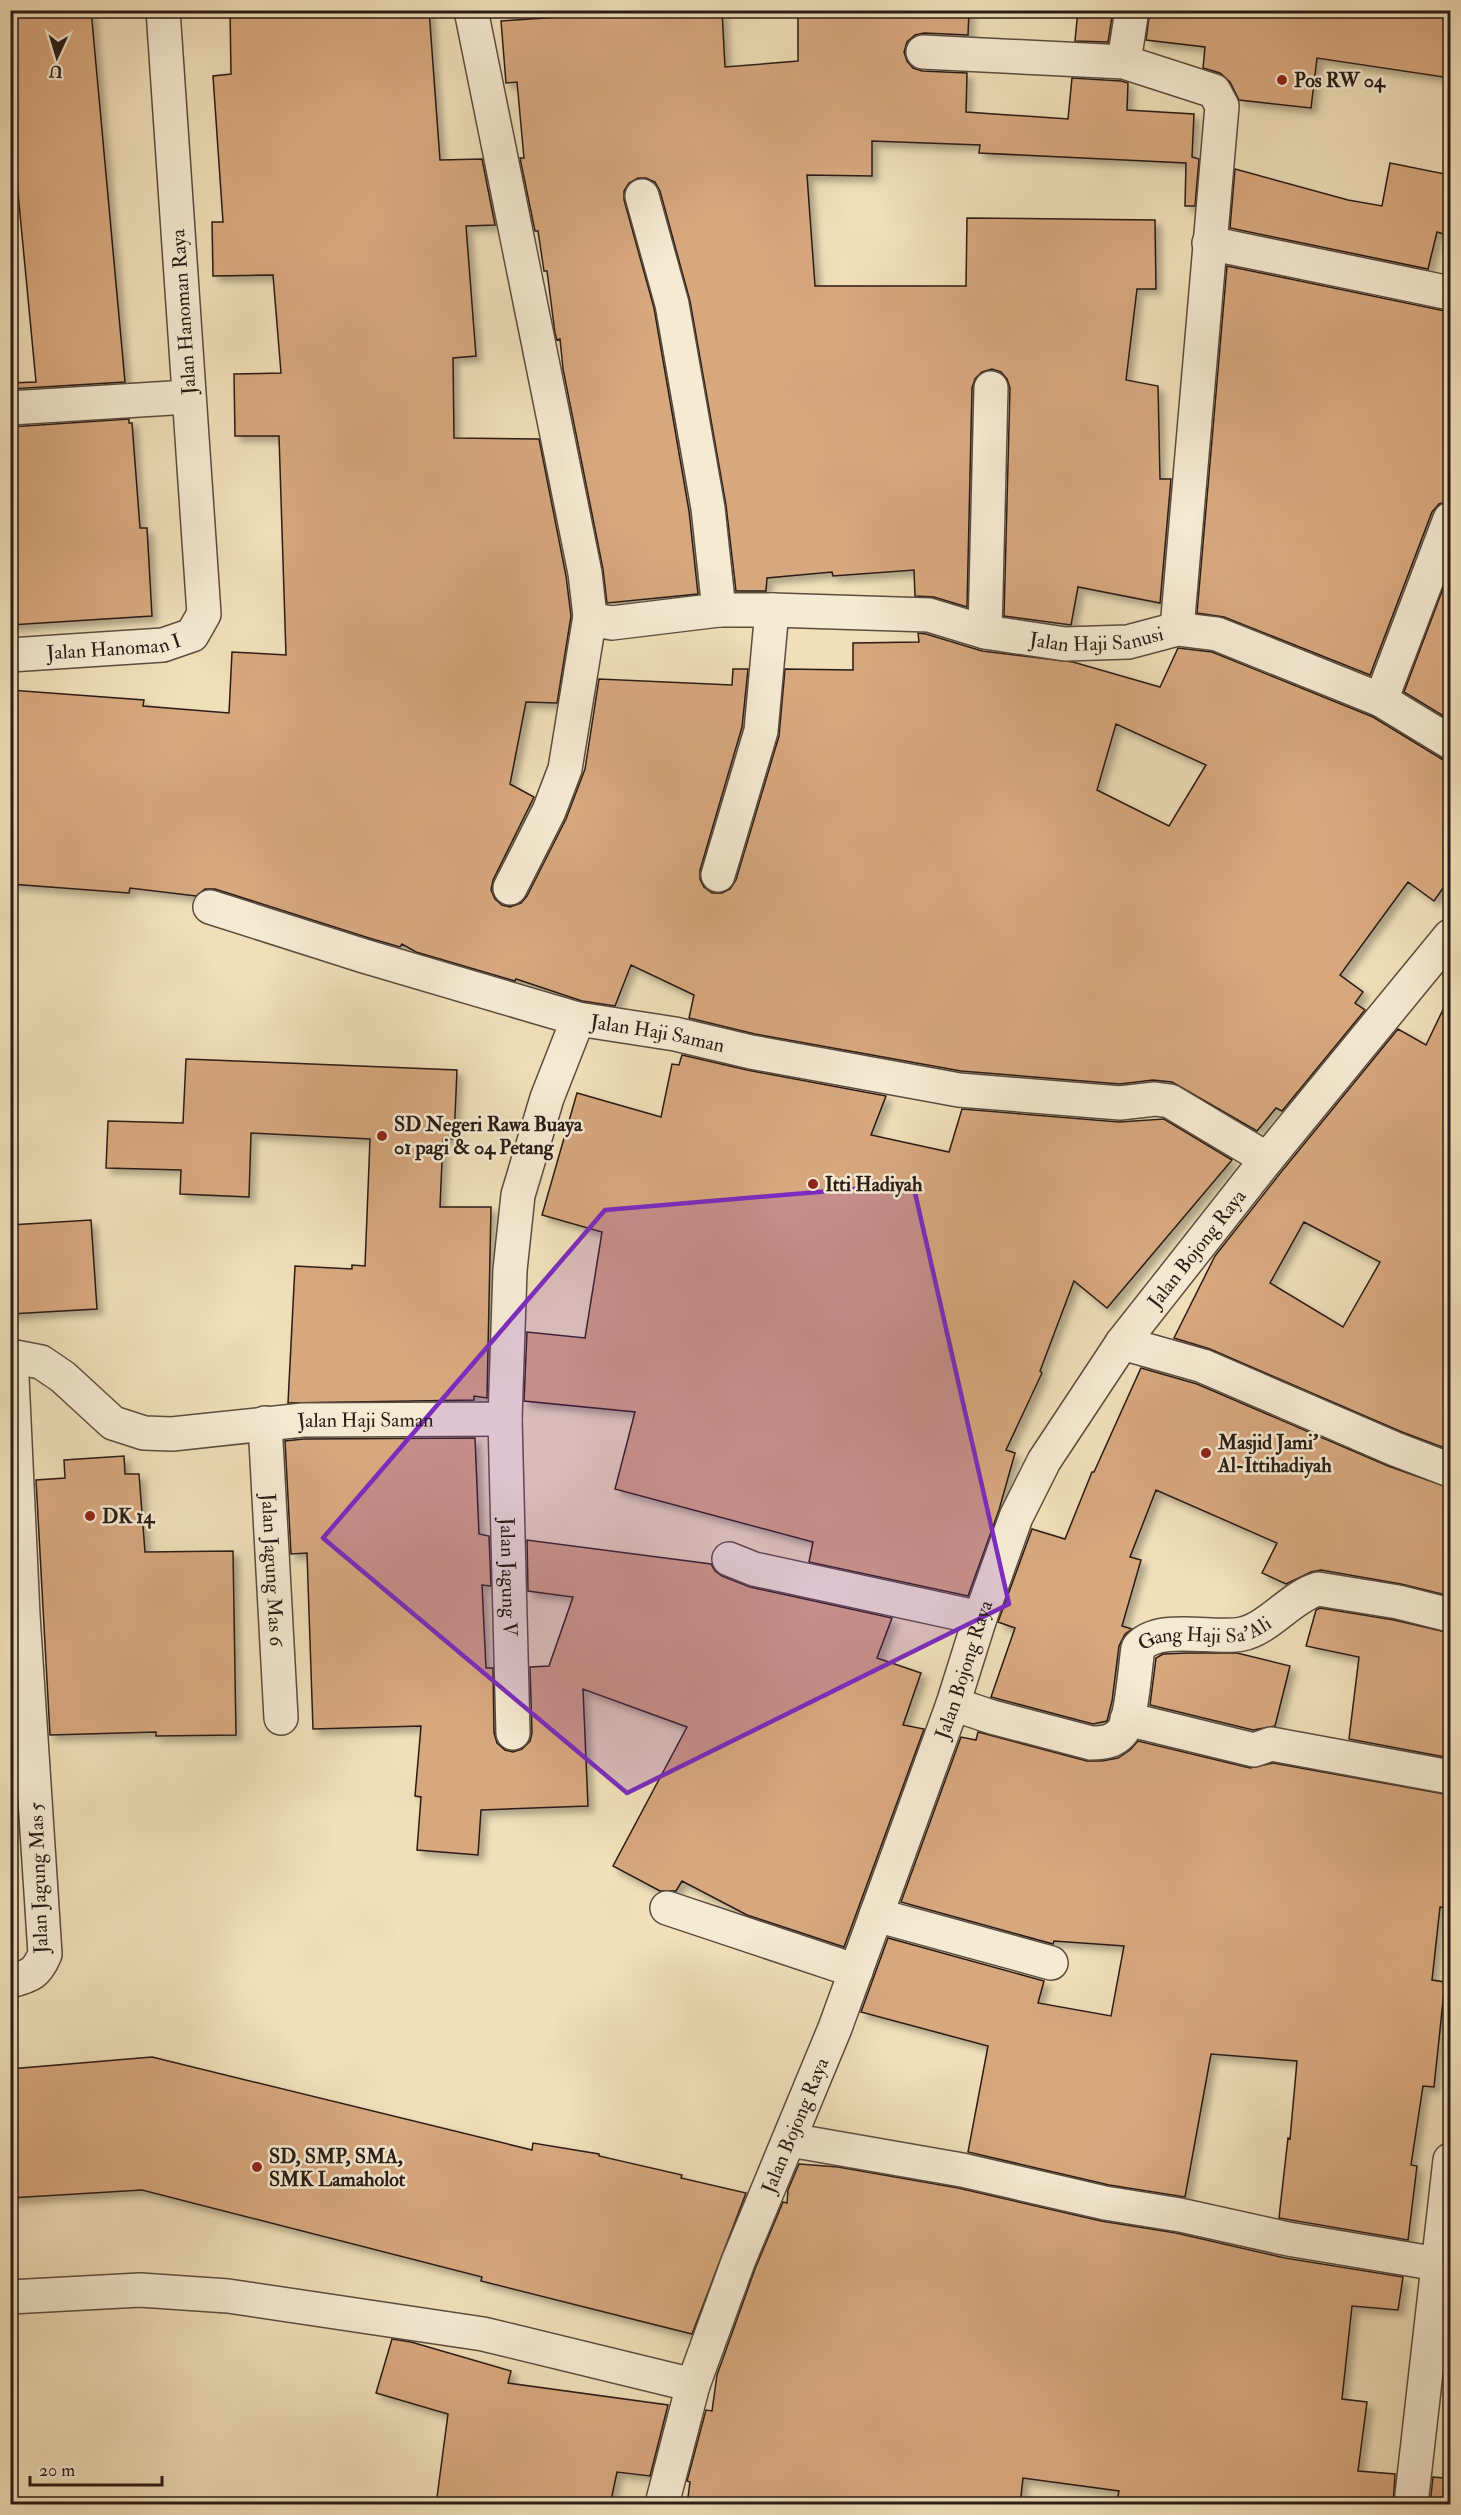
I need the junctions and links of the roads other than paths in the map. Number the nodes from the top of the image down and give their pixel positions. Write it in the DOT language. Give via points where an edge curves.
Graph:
graph roads {
  1 [pos="163,10"];
  2 [pos="471,10"];
  3 [pos="1132,10"];
  4 [pos="923,52"];
  5 [pos="1124,62"];
  6 [pos="642,196"];
  7 [pos="1209,243"];
  8 [pos="1450,293"];
  9 [pos="990,388"];
  10 [pos="188,397"];
  11 [pos="10,408"];
  12 [pos="1450,519"];
  13 [pos="719,609"];
  14 [pos="772,610"];
  15 [pos="204,614"];
  16 [pos="591,616"];
  17 [pos="1177,629"];
  18 [pos="985,632"];
  19 [pos="10,655"];
  20 [pos="1381,700"];
  21 [pos="1450,742"];
  22 [pos="718,875"];
  23 [pos="510,888"];
  24 [pos="210,907"];
  25 [pos="1450,936"];
  26 [pos="578,1019"];
  27 [pos="1267,1159"];
  28 [pos="1122,1343"];
  29 [pos="11,1356"];
  30 [pos="505,1419"];
  31 [pos="265,1423"];
  32 [pos="1450,1470"];
  33 [pos="729,1559"];
  34 [pos="1450,1615"];
  35 [pos="980,1618"];
  36 [pos="953,1704"];
  37 [pos="280,1718"];
  38 [pos="1127,1719"];
  39 [pos="513,1733"];
  40 [pos="1450,1777"];
  41 [pos="667,1908"];
  42 [pos="876,1915"];
  43 [pos="1051,1963"];
  44 [pos="856,1971"];
  45 [pos="25,1975"];
  46 [pos="790,2140"];
  47 [pos="1450,2160"];
  48 [pos="1444,2266"];
  49 [pos="10,2297"];
  50 [pos="693,2385"];
  51 [pos="662,2505"];
  52 [pos="1411,2505"];
  1 -- 10 [label="street, Jalan Hanoman Raya"];
  2 -- 16 [label="street"];
  3 -- 5 [label="street"];
  4 -- 5 [label="street"];
  5 -- 7 [label="street" via="1214,91 1222,106"];
  6 -- 13 [label="street" via="674,315 708,508"];
  7 -- 8 [label="street"];
  7 -- 17 [label="street"];
  9 -- 18 [label="street"];
  10 -- 11 [label="street"];
  10 -- 15 [label="street, Jalan Hanoman Raya"];
  12 -- 20 [label="street"];
  13 -- 14 [label="street, Jalan Haji Sanusi"];
  13 -- 16 [label="street, Jalan Haji Sanusi" via="612,623"];
  14 -- 18 [label="street, Jalan Haji Sanusi" via="929,615"];
  14 -- 22 [label="street" via="761,731"];
  15 -- 19 [label="street, Jalan Hanoman I" via="192,635 164,645"];
  16 -- 23 [label="street" via="565,770"];
  17 -- 18 [label="street, Jalan Haji Sanusi" via="1128,642 1065,644"];
  17 -- 20 [label="street, Jalan Haji Sanusi" via="1217,634"];
  20 -- 21 [label="street, Jalan Haji Sanusi"];
  24 -- 26 [label="street"];
  25 -- 27 [label="street, Jalan Bojong Raya"];
  26 -- 27 [label="street, Jalan Haji Saman" via="675,1034 959,1090 1120,1103 1170,1101"];
  26 -- 30 [label="street, Jalan Haji Saman" via="547,1098 518,1195 510,1270"];
  27 -- 28 [label="street, Jalan Bojong Raya"];
  28 -- 32 [label="street" via="1203,1366"];
  28 -- 35 [label="street, Jalan Bojong Raya" via="1044,1461 1016,1517"];
  29 -- 31 [label="street, Jalan Haji Saman" via="41,1362 113,1423 144,1433 172,1434"];
  29 -- 45 [label="street, Jalan Jagung Mas 5" via="45,1954"];
  30 -- 31 [label="street, Jalan Haji Saman"];
  30 -- 39 [label="street, Jalan Jagung V"];
  31 -- 37 [label="street, Jalan Jagung Mas 6"];
  33 -- 35 [label="street" via="754,1569"];
  34 -- 38 [label="street, Gang Haji Sa'Ali" via="1318,1589 1306,1592 1245,1633 1151,1638 1138,1648"];
  35 -- 36 [label="street, Jalan Bojong Raya"];
  36 -- 38 [label="street" via="1091,1743 1113,1739"];
  36 -- 42 [label="street, Jalan Bojong Raya"];
  38 -- 40 [label="street" via="1254,1750 1271,1744"];
  41 -- 44 [label="street"];
  42 -- 43 [label="street"];
  42 -- 44 [label="street, Jalan Bojong Raya"];
  44 -- 46 [label="street, Jalan Bojong Raya"];
  46 -- 48 [label="street" via="962,2169 1105,2203"];
  46 -- 50 [label="street, Jalan Bojong Raya" via="738,2262"];
  47 -- 48 [label="street"];
  48 -- 52 [label="street"];
  49 -- 50 [label="street" via="140,2290 228,2296 483,2334"];
  50 -- 51 [label="street, Jalan Bojong Raya"];
}
